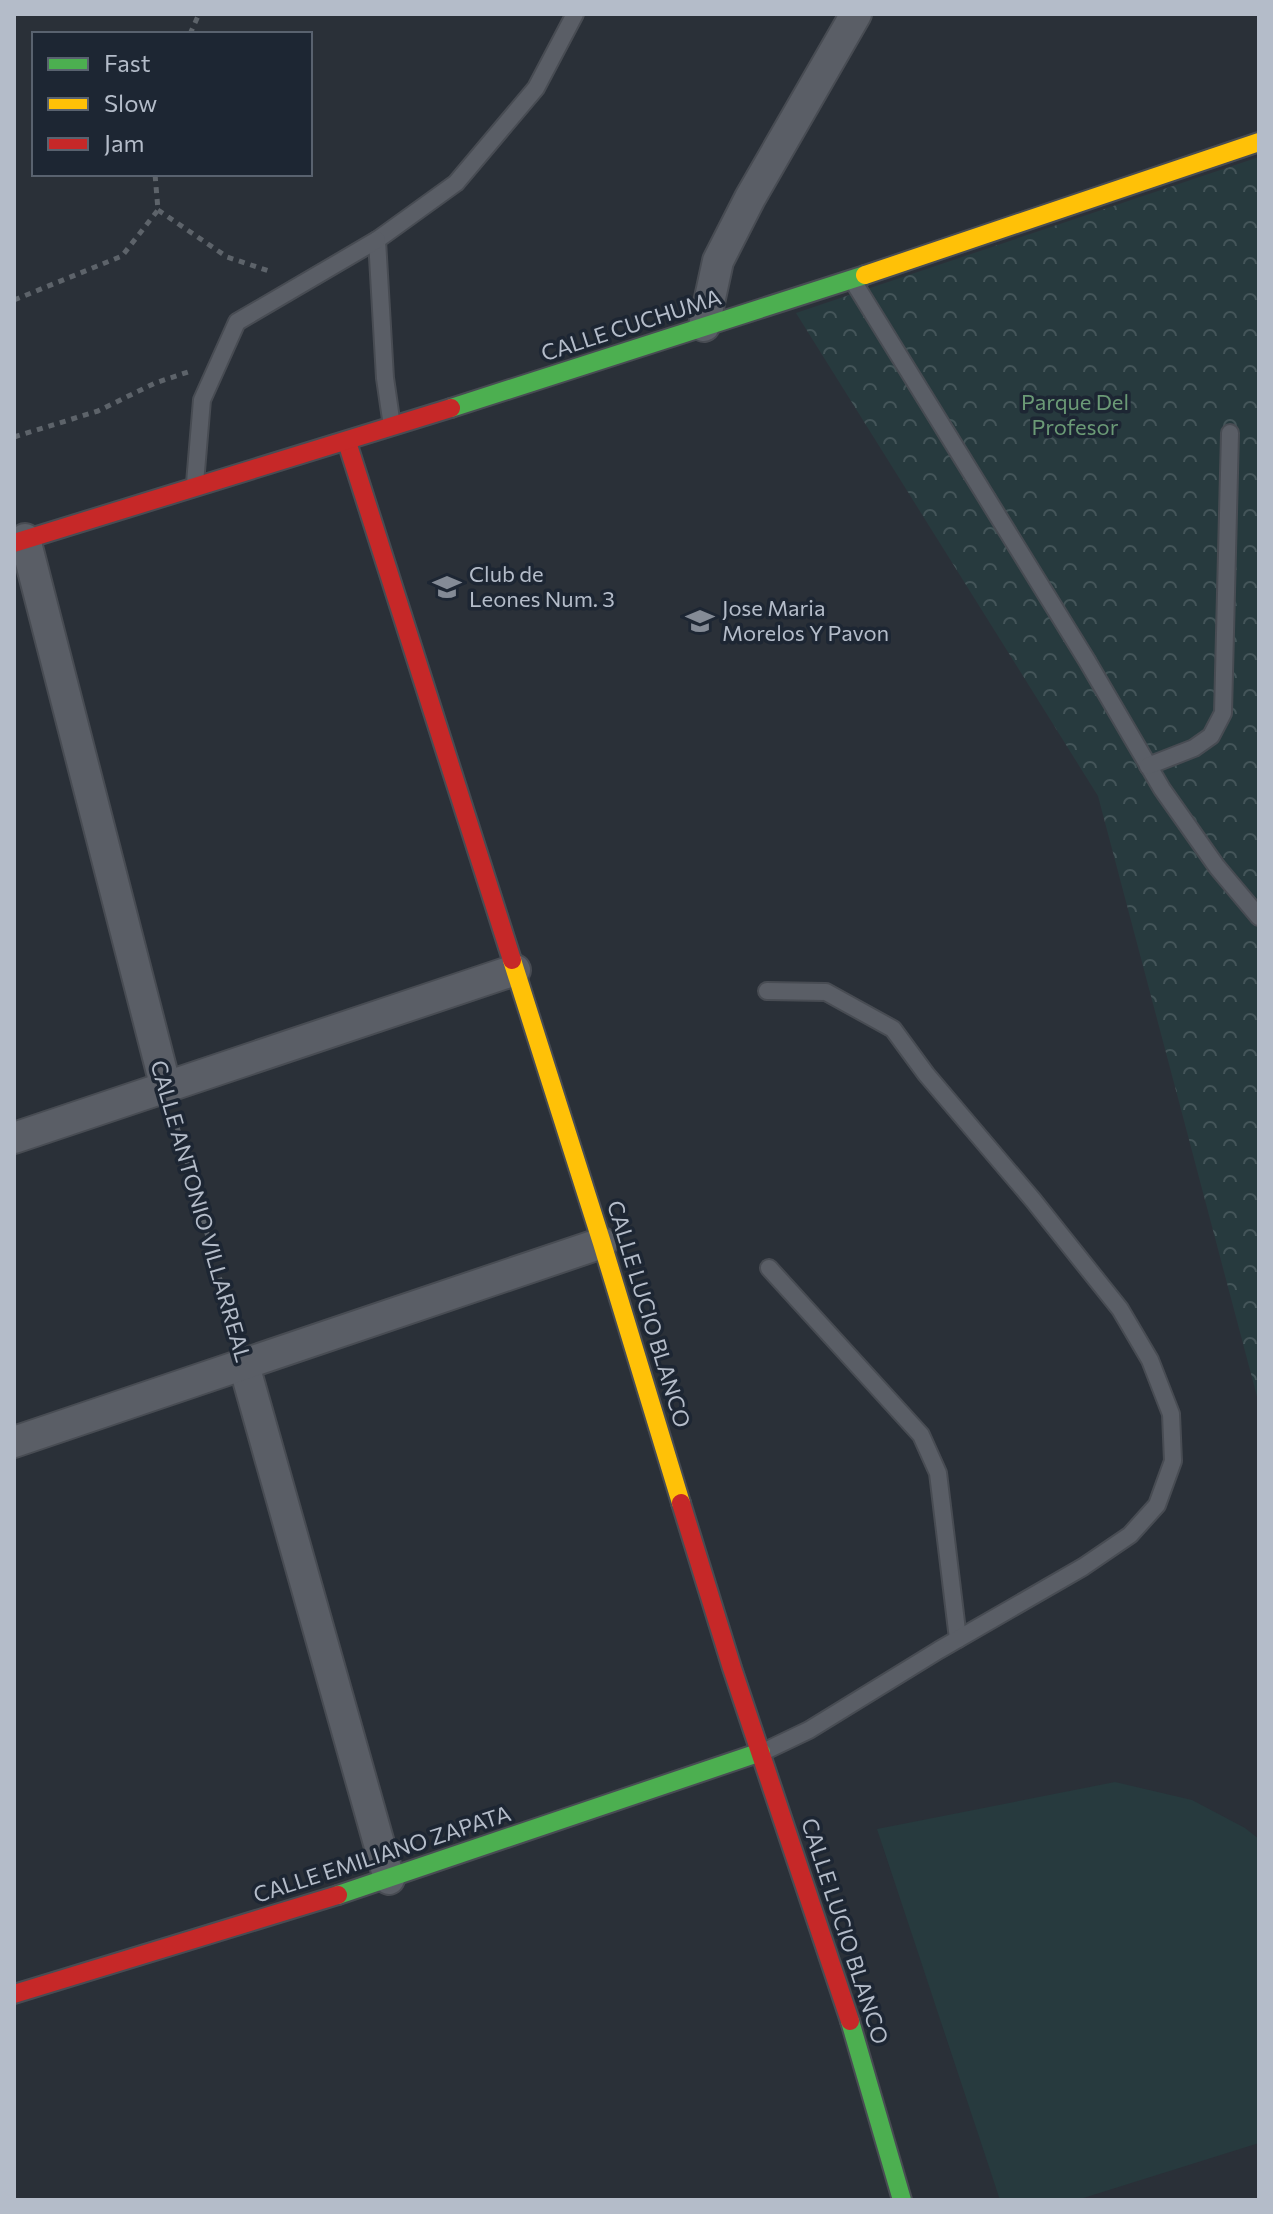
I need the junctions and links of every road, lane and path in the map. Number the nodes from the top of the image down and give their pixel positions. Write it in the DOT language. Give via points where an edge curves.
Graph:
graph roads {
  1 [pos="575,14"];
  2 [pos="856,14"];
  3 [pos="1259,142"];
  4 [pos="155,176"];
  5 [pos="158,210"];
  6 [pos="377,240"];
  7 [pos="312,278"];
  8 [pos="853,279"];
  9 [pos="14,300"];
  10 [pos="704,326"];
  11 [pos="220,362"];
  12 [pos="392,427"];
  13 [pos="1230,433"];
  14 [pos="14,437"];
  15 [pos="347,442"];
  16 [pos="195,486"];
  17 [pos="20,541"];
  18 [pos="1148,766"];
  19 [pos="1259,917"];
  20 [pos="515,970"];
  21 [pos="767,991"];
  22 [pos="166,1088"];
  23 [pos="14,1138"];
  24 [pos="602,1243"];
  25 [pos="769,1268"];
  26 [pos="244,1365"];
  27 [pos="14,1442"];
  28 [pos="958,1639"];
  29 [pos="761,1752"];
  30 [pos="389,1879"];
  31 [pos="14,1994"];
  32 [pos="902,2200"];
  1 -- 6 [label="lane" via="536,88 456,183"];
  2 -- 10 [label="street" via="718,261"];
  3 -- 8 [label="street, CALLE CUCHUMA"];
  4 -- 5 [label="path"];
  5 -- 7 [label="path" via="227,257 265,271"];
  5 -- 9 [label="path" via="122,256"];
  6 -- 7 [label="lane"];
  6 -- 12 [label="lane"];
  7 -- 11 [label="lane" via="237,322"];
  8 -- 10 [label="street, CALLE CUCHUMA"];
  8 -- 18 [label="lane"];
  10 -- 12 [label="street, CALLE CUCHUMA"];
  11 -- 14 [label="path" via="155,383 98,411"];
  11 -- 16 [label="lane" via="202,400"];
  12 -- 15 [label="street, CALLE CUCHUMA"];
  13 -- 18 [label="lane" via="1223,713 1211,736"];
  15 -- 16 [label="street, CALLE CUCHUMA"];
  15 -- 20 [label="street, CALLE LUCIO BLANCO"];
  16 -- 17 [label="street, CALLE CUCHUMA"];
  17 -- 22 [label="street, CALLE ANTONIO VILLARREAL"];
  18 -- 19 [label="lane"];
  20 -- 22 [label="street"];
  20 -- 24 [label="street, CALLE LUCIO BLANCO"];
  21 -- 28 [label="lane" via="826,992 893,1029 1120,1309 1150,1360 1171,1414 1173,1461 1157,1505 1130,1535"];
  22 -- 23 [label="street"];
  22 -- 26 [label="path, CALLE ANTONIO VILLARREAL"];
  24 -- 26 [label="street"];
  24 -- 29 [label="street, CALLE LUCIO BLANCO"];
  25 -- 28 [label="lane" via="921,1435 938,1473"];
  26 -- 27 [label="street"];
  26 -- 30 [label="street, CALLE ANTONIO VILLARREAL"];
  28 -- 29 [label="lane" via="809,1730"];
  29 -- 30 [label="street, CALLE EMILIANO ZAPATA"];
  29 -- 32 [label="street, CALLE LUCIO BLANCO" via="852,2026"];
  30 -- 31 [label="street, CALLE EMILIANO ZAPATA"];
}
